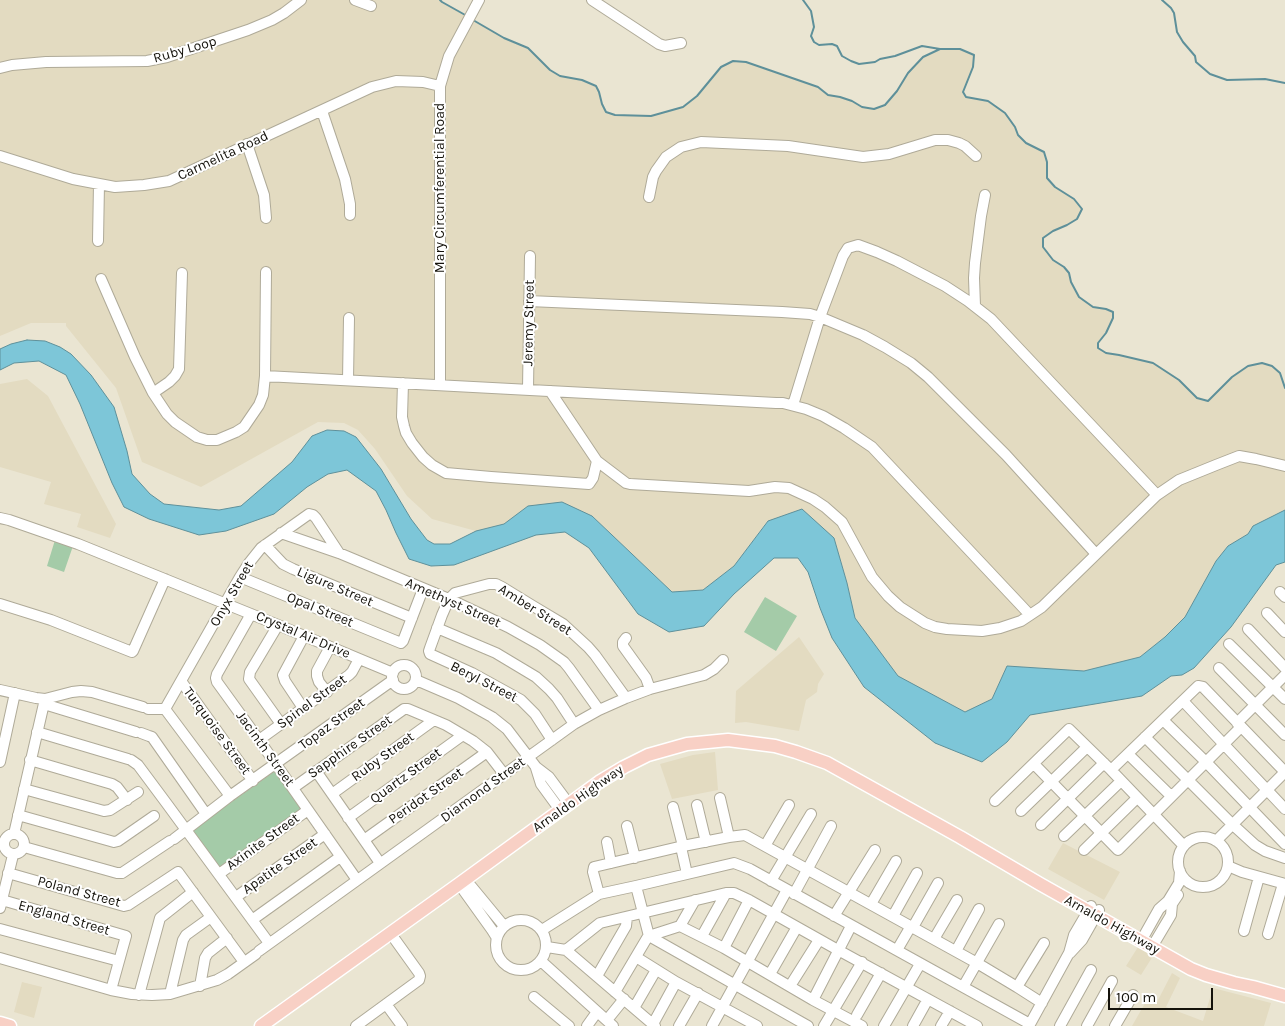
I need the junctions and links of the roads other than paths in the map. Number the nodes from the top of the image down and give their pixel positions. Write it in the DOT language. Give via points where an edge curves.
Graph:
graph roads {
  1 [pos="300,0"];
  2 [pos="355,0"];
  3 [pos="592,0"];
  4 [pos="476,5"];
  5 [pos="371,6"];
  6 [pos="681,43"];
  7 [pos="0,68"];
  8 [pos="440,86"];
  9 [pos="322,111"];
  10 [pos="247,144"];
  11 [pos="0,156"];
  12 [pos="976,156"];
  13 [pos="99,184"];
  14 [pos="985,195"];
  15 [pos="649,197"];
  16 [pos="350,215"];
  17 [pos="266,218"];
  18 [pos="98,242"];
  19 [pos="530,256"];
  20 [pos="266,272"];
  21 [pos="182,273"];
  22 [pos="101,279"];
  23 [pos="529,301"];
  24 [pos="975,306"];
  25 [pos="820,317"];
  26 [pos="349,318"];
  27 [pos="265,376"];
  28 [pos="348,380"];
  29 [pos="403,383"];
  30 [pos="440,385"];
  31 [pos="528,390"];
  32 [pos="550,392"];
  33 [pos="153,393"];
  34 [pos="792,405"];
  35 [pos="598,461"];
  36 [pos="1285,466"];
  37 [pos="1157,495"];
  38 [pos="0,518"];
  39 [pos="282,533"];
  40 [pos="265,545"];
  41 [pos="338,553"];
  42 [pos="1096,554"];
  43 [pos="240,577"];
  44 [pos="165,579"];
  45 [pos="423,589"];
  46 [pos="449,599"];
  47 [pos="0,604"];
  48 [pos="226,604"];
  49 [pos="1267,613"];
  50 [pos="251,614"];
  51 [pos="1030,615"];
  52 [pos="412,618"];
  53 [pos="278,625"];
  54 [pos="437,628"];
  55 [pos="1248,629"];
  56 [pos="1285,632"];
  57 [pos="304,636"];
  58 [pos="626,638"];
  59 [pos="1229,644"];
  60 [pos="330,647"];
  61 [pos="359,659"];
  62 [pos="723,660"];
  63 [pos="1219,668"];
  64 [pos="1285,668"];
  65 [pos="393,676"];
  66 [pos="1285,676"];
  67 [pos="416,680"];
  68 [pos="181,681"];
  69 [pos="1273,688"];
  70 [pos="0,690"];
  71 [pos="650,690"];
  72 [pos="327,692"];
  73 [pos="15,694"];
  74 [pos="626,698"];
  75 [pos="1285,700"];
  76 [pos="1183,701"];
  77 [pos="45,702"];
  78 [pos="1255,706"];
  79 [pos="304,708"];
  80 [pos="165,709"];
  81 [pos="599,710"];
  82 [pos="434,720"];
  83 [pos="1163,720"];
  84 [pos="4,721"];
  85 [pos="282,724"];
  86 [pos="574,724"];
  87 [pos="1239,725"];
  88 [pos="37,732"];
  89 [pos="463,734"];
  90 [pos="1285,735"];
  91 [pos="1145,737"];
  92 [pos="259,740"];
  93 [pos="552,740"];
  94 [pos="1223,744"];
  95 [pos="1087,747"];
  96 [pos="487,752"];
  97 [pos="1128,754"];
  98 [pos="528,757"];
  99 [pos="30,760"];
  100 [pos="1205,761"];
  101 [pos="0,762"];
  102 [pos="276,764"];
  103 [pos="1034,764"];
  104 [pos="1107,767"];
  105 [pos="316,772"];
  106 [pos="504,774"];
  107 [pos="1188,779"];
  108 [pos="253,781"];
  109 [pos="1121,781"];
  110 [pos="151,782"];
  111 [pos="1050,782"];
  112 [pos="293,788"];
  113 [pos="24,789"];
  114 [pos="1266,791"];
  115 [pos="332,794"];
  116 [pos="230,796"];
  117 [pos="1171,796"];
  118 [pos="720,798"];
  119 [pos="1067,798"];
  120 [pos="1137,798"];
  121 [pos="127,800"];
  122 [pos="995,801"];
  123 [pos="167,804"];
  124 [pos="697,805"];
  125 [pos="789,805"];
  126 [pos="1250,806"];
  127 [pos="565,807"];
  128 [pos="673,807"];
  129 [pos="1285,809"];
  130 [pos="308,810"];
  131 [pos="1021,811"];
  132 [pos="206,814"];
  133 [pos="811,814"];
  134 [pos="1153,814"];
  135 [pos="18,815"];
  136 [pos="1085,816"];
  137 [pos="348,818"];
  138 [pos="1232,824"];
  139 [pos="627,826"];
  140 [pos="831,826"];
  141 [pos="1041,826"];
  142 [pos="186,829"];
  143 [pos="1101,833"];
  144 [pos="14,834"];
  145 [pos="325,834"];
  146 [pos="1064,836"];
  147 [pos="729,837"];
  148 [pos="364,840"];
  149 [pos="1216,841"];
  150 [pos="607,842"];
  151 [pos="706,842"];
  152 [pos="1285,844"];
  153 [pos="682,846"];
  154 [pos="765,846"];
  155 [pos="1184,846"];
  156 [pos="24,847"];
  157 [pos="875,850"];
  158 [pos="1084,850"];
  159 [pos="13,854"];
  160 [pos="340,856"];
  161 [pos="635,858"];
  162 [pos="786,858"];
  163 [pos="1285,858"];
  164 [pos="896,861"];
  165 [pos="380,863"];
  166 [pos="611,863"];
  167 [pos="1228,866"];
  168 [pos="808,869"];
  169 [pos="1180,871"];
  170 [pos="8,873"];
  171 [pos="917,873"];
  172 [pos="219,874"];
  173 [pos="687,874"];
  174 [pos="1259,877"];
  175 [pos="357,880"];
  176 [pos="771,881"];
  177 [pos="463,882"];
  178 [pos="938,883"];
  179 [pos="1191,883"];
  180 [pos="1284,884"];
  181 [pos="636,886"];
  182 [pos="193,892"];
  183 [pos="791,892"];
  184 [pos="850,892"];
  185 [pos="726,893"];
  186 [pos="599,894"];
  187 [pos="236,897"];
  188 [pos="695,900"];
  189 [pos="749,900"];
  190 [pos="957,900"];
  191 [pos="1,904"];
  192 [pos="871,904"];
  193 [pos="979,908"];
  194 [pos="1093,911"];
  195 [pos="642,914"];
  196 [pos="774,914"];
  197 [pos="834,916"];
  198 [pos="892,916"];
  199 [pos="211,917"];
  200 [pos="627,917"];
  201 [pos="252,920"];
  202 [pos="999,924"];
  203 [pos="504,926"];
  204 [pos="680,926"];
  205 [pos="851,926"];
  206 [pos="912,926"];
  207 [pos="797,927"];
  208 [pos="0,929"];
  209 [pos="542,930"];
  210 [pos="1244,930"];
  211 [pos="391,934"];
  212 [pos="1268,934"];
  213 [pos="649,936"];
  214 [pos="702,936"];
  215 [pos="227,938"];
  216 [pos="497,938"];
  217 [pos="934,939"];
  218 [pos="819,940"];
  219 [pos="1148,942"];
  220 [pos="269,943"];
  221 [pos="1044,943"];
  222 [pos="547,947"];
  223 [pos="724,948"];
  224 [pos="566,950"];
  225 [pos="838,950"];
  226 [pos="897,950"];
  227 [pos="956,951"];
  228 [pos="636,957"];
  229 [pos="0,958"];
  230 [pos="119,961"];
  231 [pos="541,961"];
  232 [pos="748,961"];
  233 [pos="244,962"];
  234 [pos="862,962"];
  235 [pos="976,962"];
  236 [pos="920,964"];
  237 [pos="656,970"];
  238 [pos="1091,970"];
  239 [pos="881,973"];
  240 [pos="770,974"];
  241 [pos="597,976"];
  242 [pos="1112,981"];
  243 [pos="676,982"];
  244 [pos="735,984"];
  245 [pos="200,986"];
  246 [pos="790,986"];
  247 [pos="906,987"];
  248 [pos="963,987"];
  249 [pos="1017,988"];
  250 [pos="111,990"];
  251 [pos="698,993"];
  252 [pos="170,994"];
  253 [pos="1281,994"];
  254 [pos="139,995"];
  255 [pos="1133,995"];
  256 [pos="620,996"];
  257 [pos="534,997"];
  258 [pos="928,999"];
  259 [pos="813,1000"];
  260 [pos="1042,1002"];
  261 [pos="386,1004"];
  262 [pos="722,1007"];
  263 [pos="634,1008"];
  264 [pos="833,1011"];
  265 [pos="950,1011"];
  266 [pos="598,1012"];
  267 [pos="858,1015"];
  268 [pos="0,1023"];
  269 [pos="610,1023"];
  270 [pos="743,1023"];
  271 [pos="361,1024"];
  272 [pos="562,1024"];
  273 [pos="801,1024"];
  274 [pos="654,1025"];
  275 [pos="972,1025"];
  276 [pos="1030,1025"];
  277 [pos="10,1026"];
  278 [pos="261,1026"];
  279 [pos="402,1026"];
  280 [pos="587,1026"];
  281 [pos="679,1026"];
  282 [pos="712,1026"];
  283 [pos="757,1026"];
  284 [pos="824,1026"];
  285 [pos="862,1026"];
  286 [pos="884,1026"];
  287 [pos="913,1026"];
  288 [pos="941,1026"];
  289 [pos="1060,1026"];
  290 [pos="1087,1026"];
  291 [pos="1115,1026"];
  1 -- 7 [label="street, Ruby Loop" via="272,20 167,57 147,61 46,62"];
  2 -- 5 [label="street"];
  3 -- 6 [label="street" via="659,44"];
  4 -- 8 [label="street, Mary Circumferential Road" via="449,56"];
  8 -- 9 [label="street, Carmelita Road" via="396,81 372,87"];
  8 -- 30 [label="street, Mary Circumferential Road"];
  9 -- 10 [label="street, Carmelita Road"];
  9 -- 16 [label="street" via="345,179"];
  10 -- 13 [label="street, Carmelita Road" via="169,181 115,187"];
  10 -- 17 [label="street" via="264,195"];
  11 -- 13 [label="street, Carmelita Road"];
  12 -- 15 [label="street" via="965,146 948,140 935,140 883,156 863,157 788,146 700,142 681,147 666,157 653,177"];
  13 -- 18 [label="street"];
  14 -- 24 [label="street" via="975,263"];
  19 -- 23 [label="street, Jeremy Street"];
  20 -- 27 [label="street"];
  21 -- 33 [label="street" via="179,369 169,382"];
  22 -- 33 [label="street"];
  23 -- 25 [label="street" via="782,312"];
  23 -- 31 [label="street, Jeremy Street"];
  24 -- 25 [label="street" via="904,264 858,245 848,248 843,256"];
  24 -- 37 [label="street" via="1001,329"];
  25 -- 34 [label="street"];
  25 -- 42 [label="street" via="885,347 928,377 1006,455"];
  26 -- 28 [label="street"];
  27 -- 28 [label="street"];
  27 -- 33 [label="street" via="260,405 248,422 236,432 217,440 197,437 175,422"];
  28 -- 29 [label="street"];
  29 -- 30 [label="street"];
  29 -- 35 [label="street" via="402,416 409,438 428,462 446,473 589,484"];
  30 -- 31 [label="street"];
  31 -- 32 [label="street"];
  32 -- 34 [label="street"];
  32 -- 35 [label="street"];
  34 -- 51 [label="street" via="830,420 872,447"];
  35 -- 51 [label="street" via="620,480 630,484 749,491 780,487 801,493 842,522 872,577 888,596 935,627 990,630"];
  36 -- 37 [label="street" via="1239,456 1184,478"];
  37 -- 42 [label="street"];
  38 -- 44 [label="street, Crystal Air Drive" via="78,544"];
  39 -- 40 [label="street, Onyx Street"];
  39 -- 41 [label="street, Amethyst Street"];
  39 -- 41 [label="street, Onyx Street" via="309,514 313,515"];
  40 -- 43 [label="street, Onyx Street"];
  40 -- 52 [label="street, Ligure Street" via="283,564 293,569"];
  41 -- 45 [label="street, Amethyst Street"];
  42 -- 51 [label="street"];
  43 -- 48 [label="street, Onyx Street"];
  43 -- 52 [label="street, Opal Street" via="401,643"];
  44 -- 47 [label="street" via="133,652"];
  44 -- 48 [label="street, Crystal Air Drive"];
  45 -- 46 [label="street, Amethyst Street"];
  45 -- 52 [label="street"];
  46 -- 54 [label="street"];
  46 -- 74 [label="street, Amber Street" via="457,592 489,584 502,587 572,631 595,655"];
  46 -- 81 [label="street, Amethyst Street" via="498,622 558,657"];
  48 -- 50 [label="street, Crystal Air Drive"];
  48 -- 68 [label="street, Onyx Street"];
  49 -- 56 [label="street"];
  50 -- 53 [label="street, Crystal Air Drive"];
  50 -- 92 [label="street, Jacinth Street" via="216,678 218,686"];
  53 -- 57 [label="street, Crystal Air Drive"];
  53 -- 85 [label="street" via="249,679"];
  54 -- 86 [label="street" via="496,653 536,677 553,693"];
  54 -- 93 [label="street, Beryl Street" via="429,651 432,656 521,700"];
  55 -- 64 [label="street"];
  57 -- 60 [label="street, Crystal Air Drive"];
  57 -- 79 [label="street" via="283,675"];
  58 -- 71 [label="street" via="624,646 646,678"];
  59 -- 69 [label="street"];
  60 -- 61 [label="street, Crystal Air Drive"];
  60 -- 72 [label="street" via="317,671 319,682"];
  61 -- 65 [label="street, Crystal Air Drive"];
  61 -- 72 [label="street, Spinel Street" via="352,672"];
  62 -- 71 [label="street, Diamond Street" via="704,675"];
  63 -- 78 [label="street"];
  65 -- 67 [label="street" via="397,687 404,690 412,687"];
  65 -- 67 [label="street" via="398,667 406,665 413,669"];
  65 -- 102 [label="street, Topaz Street"];
  66 -- 69 [label="street"];
  67 -- 98 [label="street" via="492,717 507,729"];
  68 -- 80 [label="street, Onyx Street"];
  68 -- 108 [label="street, Turquoise Street"];
  69 -- 75 [label="street"];
  69 -- 78 [label="street"];
  70 -- 73 [label="street"];
  71 -- 74 [label="street, Diamond Street"];
  72 -- 79 [label="street, Spinel Street"];
  73 -- 77 [label="street"];
  73 -- 84 [label="street"];
  74 -- 81 [label="street, Diamond Street"];
  76 -- 83 [label="street"];
  76 -- 87 [label="street" via="1198,686 1203,687"];
  76 -- 94 [label="street"];
  77 -- 80 [label="street" via="81,691 146,708"];
  77 -- 88 [label="street"];
  77 -- 132 [label="street" via="150,736"];
  78 -- 87 [label="street"];
  78 -- 90 [label="street"];
  79 -- 85 [label="street, Spinel Street"];
  80 -- 116 [label="street"];
  81 -- 86 [label="street, Diamond Street"];
  82 -- 89 [label="street"];
  82 -- 105 [label="street, Sapphire Street" via="404,709"];
  82 -- 115 [label="street, Ruby Street"];
  83 -- 91 [label="street"];
  83 -- 100 [label="street"];
  84 -- 101 [label="street"];
  85 -- 92 [label="street, Spinel Street"];
  86 -- 93 [label="street, Diamond Street"];
  87 -- 94 [label="street"];
  87 -- 114 [label="street" via="1285,772"];
  88 -- 99 [label="street"];
  88 -- 110 [label="street" via="130,760"];
  89 -- 96 [label="street"];
  89 -- 137 [label="street, Quartz Street"];
  91 -- 97 [label="street"];
  91 -- 107 [label="street"];
  92 -- 102 [label="street, Jacinth Street"];
  93 -- 98 [label="street, Diamond Street"];
  94 -- 100 [label="street"];
  94 -- 114 [label="street"];
  95 -- 103 [label="street" via="1069,729"];
  95 -- 104 [label="street"];
  95 -- 111 [label="street"];
  96 -- 106 [label="street"];
  96 -- 148 [label="street, Peridot Street"];
  97 -- 104 [label="street"];
  97 -- 117 [label="street"];
  98 -- 106 [label="street, Diamond Street"];
  98 -- 127 [label="street" via="536,767 541,784"];
  99 -- 113 [label="street"];
  99 -- 121 [label="street" via="117,786"];
  100 -- 107 [label="street"];
  100 -- 126 [label="street"];
  102 -- 108 [label="street, Topaz Street"];
  102 -- 112 [label="street, Jacinth Street"];
  103 -- 111 [label="street"];
  103 -- 122 [label="street"];
  104 -- 109 [label="street"];
  104 -- 119 [label="street"];
  105 -- 112 [label="street, Sapphire Street"];
  105 -- 115 [label="street"];
  106 -- 165 [label="street, Diamond Street"];
  107 -- 117 [label="street"];
  107 -- 138 [label="street"];
  108 -- 116 [label="street, Topaz Street"];
  109 -- 120 [label="street"];
  109 -- 136 [label="street"];
  110 -- 121 [label="street"];
  110 -- 123 [label="street"];
  111 -- 119 [label="street"];
  111 -- 131 [label="street"];
  112 -- 130 [label="street, Jacinth Street"];
  113 -- 121 [label="street" via="104,811"];
  113 -- 135 [label="street"];
  114 -- 126 [label="street"];
  114 -- 129 [label="street"];
  115 -- 137 [label="street"];
  116 -- 132 [label="street, Topaz Street"];
  117 -- 134 [label="street"];
  118 -- 147 [label="street"];
  119 -- 136 [label="street"];
  119 -- 141 [label="street"];
  120 -- 134 [label="street"];
  120 -- 143 [label="street"];
  123 -- 135 [label="street" via="114,842"];
  123 -- 142 [label="street"];
  124 -- 151 [label="street"];
  125 -- 154 [label="street"];
  126 -- 138 [label="street"];
  126 -- 152 [label="street"];
  127 -- 177 [label="main road, Arnaldo Highway"];
  127 -- 194 [label="main road, Arnaldo Highway" via="599,782 648,755 687,744 728,740 775,746 827,763"];
  128 -- 153 [label="street"];
  130 -- 145 [label="street, Jacinth Street"];
  130 -- 172 [label="street, Axinite Street"];
  132 -- 142 [label="street, Topaz Street"];
  133 -- 162 [label="street"];
  134 -- 143 [label="street" via="1118,850"];
  134 -- 155 [label="street"];
  135 -- 144 [label="street"];
  136 -- 143 [label="street"];
  136 -- 146 [label="street"];
  137 -- 148 [label="street"];
  138 -- 149 [label="street"];
  138 -- 163 [label="street" via="1255,845"];
  139 -- 161 [label="street"];
  140 -- 168 [label="street"];
  142 -- 156 [label="street, Topaz Street" via="122,873"];
  142 -- 172 [label="street"];
  143 -- 158 [label="street"];
  144 -- 156 [label="street" via="24,840"];
  144 -- 159 [label="street" via="5,839 4,846"];
  145 -- 160 [label="street, Jacinth Street"];
  145 -- 187 [label="street, Apatite Street"];
  147 -- 151 [label="street"];
  147 -- 154 [label="street" via="746,836"];
  148 -- 165 [label="street"];
  149 -- 155 [label="street" via="1196,838"];
  149 -- 167 [label="street" via="1227,854"];
  150 -- 166 [label="street"];
  151 -- 153 [label="street"];
  153 -- 161 [label="street"];
  153 -- 173 [label="street"];
  154 -- 162 [label="street"];
  155 -- 169 [label="street" via="1179,858"];
  156 -- 159 [label="street" via="21,852"];
  157 -- 184 [label="street"];
  159 -- 170 [label="street"];
  160 -- 175 [label="street, Jacinth Street"];
  160 -- 201 [label="street"];
  161 -- 166 [label="street"];
  162 -- 168 [label="street"];
  162 -- 176 [label="street"];
  164 -- 192 [label="street"];
  165 -- 175 [label="street, Diamond Street"];
  166 -- 186 [label="street" via="593,868"];
  167 -- 174 [label="street"];
  167 -- 179 [label="street" via="1214,884 1198,886"];
  168 -- 183 [label="street"];
  168 -- 184 [label="street"];
  169 -- 179 [label="street"];
  169 -- 219 [label="street" via="1179,883 1159,909"];
  170 -- 182 [label="street, Poland Street" via="124,906 178,872"];
  170 -- 191 [label="street"];
  171 -- 198 [label="street"];
  172 -- 187 [label="street"];
  173 -- 176 [label="street" via="734,863"];
  173 -- 181 [label="street"];
  174 -- 180 [label="street"];
  174 -- 210 [label="street"];
  175 -- 220 [label="street, Diamond Street"];
  176 -- 183 [label="street"];
  177 -- 203 [label="street"];
  177 -- 211 [label="main road, Arnaldo Highway"];
  177 -- 216 [label="street"];
  178 -- 206 [label="street"];
  179 -- 219 [label="street" via="1182,887 1172,904 1171,915"];
  180 -- 212 [label="street"];
  181 -- 186 [label="street"];
  181 -- 195 [label="street"];
  182 -- 199 [label="street, Poland Street"];
  182 -- 254 [label="street" via="160,918"];
  183 -- 196 [label="street"];
  183 -- 197 [label="street"];
  184 -- 192 [label="street"];
  184 -- 197 [label="street"];
  185 -- 188 [label="street"];
  185 -- 189 [label="street"];
  185 -- 214 [label="street"];
  186 -- 209 [label="street"];
  187 -- 201 [label="street"];
  188 -- 195 [label="street"];
  188 -- 204 [label="street"];
  189 -- 196 [label="street"];
  189 -- 223 [label="street"];
  190 -- 217 [label="street"];
  191 -- 230 [label="street, England Street" via="126,936"];
  192 -- 198 [label="street"];
  193 -- 227 [label="street"];
  194 -- 219 [label="main road, Arnaldo Highway"];
  194 -- 260 [label="street" via="1074,935 1069,953"];
  195 -- 200 [label="street"];
  195 -- 213 [label="street"];
  196 -- 207 [label="street"];
  196 -- 232 [label="street"];
  197 -- 205 [label="street"];
  198 -- 206 [label="street"];
  199 -- 215 [label="street, Poland Street"];
  199 -- 252 [label="street" via="183,940"];
  200 -- 224 [label="street" via="600,923"];
  200 -- 241 [label="street" via="626,926"];
  201 -- 220 [label="street"];
  202 -- 235 [label="street"];
  203 -- 209 [label="street" via="521,920 536,924"];
  203 -- 216 [label="street"];
  204 -- 213 [label="street"];
  204 -- 214 [label="street"];
  205 -- 225 [label="street"];
  205 -- 226 [label="street"];
  206 -- 217 [label="street"];
  206 -- 226 [label="street"];
  207 -- 218 [label="street"];
  207 -- 240 [label="street"];
  208 -- 230 [label="street"];
  209 -- 222 [label="street"];
  211 -- 261 [label="street" via="420,976"];
  211 -- 278 [label="main road, Arnaldo Highway"];
  213 -- 228 [label="street"];
  213 -- 244 [label="street"];
  214 -- 223 [label="street"];
  215 -- 233 [label="street, Poland Street"];
  215 -- 245 [label="street" via="205,958"];
  216 -- 231 [label="street" via="497,953 506,966 521,971"];
  217 -- 227 [label="street"];
  218 -- 225 [label="street"];
  218 -- 246 [label="street"];
  219 -- 253 [label="main road, Arnaldo Highway" via="1209,970"];
  220 -- 233 [label="street, Diamond Street"];
  221 -- 249 [label="street"];
  222 -- 224 [label="street"];
  222 -- 231 [label="street"];
  223 -- 232 [label="street"];
  224 -- 241 [label="street"];
  225 -- 234 [label="street"];
  225 -- 259 [label="street"];
  226 -- 236 [label="street"];
  227 -- 235 [label="street"];
  228 -- 237 [label="street"];
  228 -- 256 [label="street"];
  229 -- 250 [label="street, Diamond Street"];
  230 -- 250 [label="street"];
  231 -- 266 [label="street"];
  232 -- 240 [label="street"];
  232 -- 244 [label="street"];
  233 -- 245 [label="street, Diamond Street" via="218,980"];
  234 -- 239 [label="street"];
  234 -- 264 [label="street"];
  235 -- 248 [label="street"];
  235 -- 249 [label="street"];
  236 -- 247 [label="street"];
  236 -- 248 [label="street"];
  237 -- 243 [label="street"];
  237 -- 263 [label="street"];
  238 -- 289 [label="street"];
  239 -- 247 [label="street"];
  239 -- 267 [label="street"];
  240 -- 246 [label="street"];
  241 -- 256 [label="street"];
  242 -- 290 [label="street"];
  243 -- 251 [label="street"];
  243 -- 274 [label="street"];
  244 -- 262 [label="street"];
  244 -- 273 [label="street"];
  245 -- 252 [label="street, Diamond Street"];
  246 -- 259 [label="street"];
  247 -- 258 [label="street"];
  247 -- 286 [label="street"];
  248 -- 276 [label="street"];
  249 -- 260 [label="street"];
  250 -- 254 [label="street, Diamond Street"];
  251 -- 262 [label="street"];
  251 -- 281 [label="street"];
  252 -- 254 [label="street, Diamond Street"];
  255 -- 291 [label="street"];
  256 -- 263 [label="street"];
  256 -- 269 [label="street"];
  257 -- 272 [label="street"];
  258 -- 265 [label="street"];
  258 -- 287 [label="street"];
  259 -- 264 [label="street"];
  260 -- 276 [label="street"];
  261 -- 271 [label="street"];
  261 -- 279 [label="street"];
  262 -- 270 [label="street"];
  262 -- 282 [label="street"];
  263 -- 274 [label="street"];
  264 -- 284 [label="street"];
  264 -- 285 [label="street"];
  265 -- 275 [label="street"];
  265 -- 288 [label="street"];
  266 -- 269 [label="street"];
  266 -- 280 [label="street"];
  268 -- 277 [label="main road"];
  270 -- 283 [label="street"];
}
